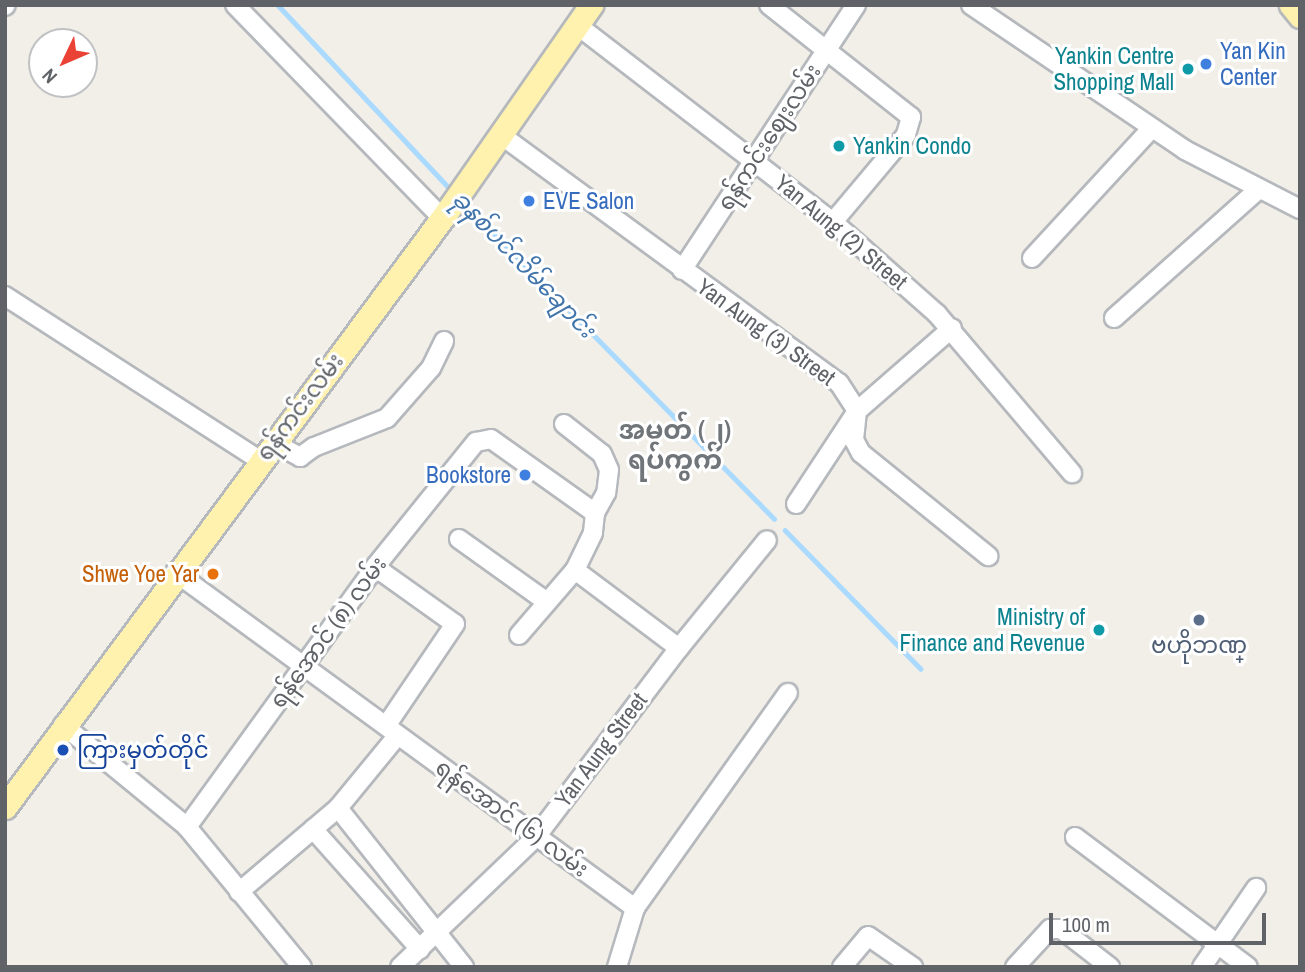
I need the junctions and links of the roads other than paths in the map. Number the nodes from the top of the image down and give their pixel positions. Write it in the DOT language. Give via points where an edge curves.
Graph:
graph roads {
  1 [pos="234,5"];
  2 [pos="591,5"];
  3 [pos="769,5"];
  4 [pos="856,5"];
  5 [pos="971,5"];
  6 [pos="1291,5"];
  7 [pos="1300,16"];
  8 [pos="577,25"];
  9 [pos="827,50"];
  10 [pos="1152,128"];
  11 [pos="501,135"];
  12 [pos="753,159"];
  13 [pos="1259,189"];
  14 [pos="452,204"];
  15 [pos="1300,209"];
  16 [pos="833,222"];
  17 [pos="1032,258"];
  18 [pos="682,270"];
  19 [pos="5,296"];
  20 [pos="1114,317"];
  21 [pos="952,328"];
  22 [pos="444,341"];
  23 [pos="857,411"];
  24 [pos="564,424"];
  25 [pos="267,452"];
  26 [pos="1072,473"];
  27 [pos="796,503"];
  28 [pos="594,513"];
  29 [pos="459,539"];
  30 [pos="767,540"];
  31 [pos="988,556"];
  32 [pos="375,567"];
  33 [pos="575,570"];
  34 [pos="175,572"];
  35 [pos="547,601"];
  36 [pos="519,635"];
  37 [pos="679,648"];
  38 [pos="303,666"];
  39 [pos="788,693"];
  40 [pos="63,725"];
  41 [pos="392,731"];
  42 [pos="5,807"];
  43 [pos="338,808"];
  44 [pos="187,827"];
  45 [pos="313,829"];
  46 [pos="537,837"];
  47 [pos="1075,837"];
  48 [pos="1255,888"];
  49 [pos="239,892"];
  50 [pos="635,908"];
  51 [pos="438,934"];
  52 [pos="1218,943"];
  53 [pos="420,949"];
  54 [pos="1106,966"];
  55 [pos="302,967"];
  56 [pos="400,967"];
  57 [pos="464,967"];
  58 [pos="617,967"];
  59 [pos="842,967"];
  60 [pos="913,967"];
  61 [pos="1014,967"];
  62 [pos="1202,967"];
  63 [pos="1248,967"];
  1 -- 14 [label="street"];
  2 -- 8 [label="main road, ရန်ကင်းလမ်း"];
  3 -- 9 [label="street"];
  4 -- 9 [label="street, ရန်ကင်းဈေးလမ်း"];
  5 -- 10 [label="street"];
  6 -- 7 [label="main road"];
  8 -- 11 [label="main road, ရန်ကင်းလမ်း"];
  8 -- 12 [label="street, Yan Aung (2) Street"];
  9 -- 12 [label="street, ရန်ကင်းဈေးလမ်း"];
  9 -- 16 [label="street" via="911,117 906,135"];
  10 -- 13 [label="street"];
  10 -- 17 [label="street"];
  11 -- 14 [label="main road, ရန်ကင်းလမ်း"];
  11 -- 18 [label="street, Yan Aung (3) Street"];
  12 -- 16 [label="street, Yan Aung (2) Street"];
  12 -- 18 [label="street, ရန်ကင်းဈေးလမ်း"];
  13 -- 15 [label="street"];
  13 -- 20 [label="street"];
  14 -- 25 [label="main road, ရန်ကင်းလမ်း"];
  16 -- 21 [label="street, Yan Aung (2) Street"];
  18 -- 23 [label="street, Yan Aung (3) Street" via="839,383"];
  19 -- 25 [label="street"];
  21 -- 23 [label="street"];
  21 -- 26 [label="street, Yan Aung (2) Street"];
  22 -- 25 [label="street" via="431,368 387,418 300,457"];
  23 -- 27 [label="street"];
  23 -- 31 [label="street" via="854,440 861,453"];
  24 -- 28 [label="street" via="602,453 609,470 606,492"];
  25 -- 34 [label="main road, ရန်ကင်းလမ်း"];
  28 -- 32 [label="street, ရန်အောင် (၈) လမ်း" via="491,439 476,442"];
  28 -- 33 [label="street" via="593,533"];
  29 -- 35 [label="street"];
  30 -- 37 [label="street, Yan Aung Street"];
  32 -- 38 [label="street, ရန်အောင် (၈) လမ်း"];
  32 -- 41 [label="street" via="455,624"];
  33 -- 35 [label="street"];
  33 -- 37 [label="street"];
  34 -- 38 [label="street, ရန်အောင် (၆) လမ်း"];
  34 -- 40 [label="main road, ရန်ကင်းလမ်း"];
  35 -- 36 [label="street"];
  37 -- 46 [label="street, Yan Aung Street"];
  38 -- 41 [label="street, ရန်အောင် (၆) လမ်း"];
  38 -- 44 [label="street, ရန်အောင် (၈) လမ်း"];
  39 -- 50 [label="street"];
  40 -- 42 [label="main road, ရန်ကင်းလမ်း"];
  40 -- 44 [label="street"];
  41 -- 43 [label="street"];
  41 -- 46 [label="street, ရန်အောင် (၆) လမ်း"];
  43 -- 45 [label="street"];
  43 -- 51 [label="street"];
  44 -- 49 [label="street"];
  45 -- 49 [label="street"];
  45 -- 53 [label="street"];
  46 -- 50 [label="street, ရန်အောင် (၆) လမ်း"];
  46 -- 51 [label="street, Yan Aung Street"];
  47 -- 52 [label="street"];
  48 -- 52 [label="street"];
  49 -- 55 [label="street"];
  50 -- 58 [label="street"];
  51 -- 53 [label="street, Yan Aung Street"];
  51 -- 57 [label="street"];
  52 -- 62 [label="street"];
  52 -- 63 [label="street"];
  53 -- 56 [label="street, Yan Aung Street"];
  54 -- 61 [label="street" via="1061,929 1050,929"];
  59 -- 60 [label="street" via="869,936"];
}
